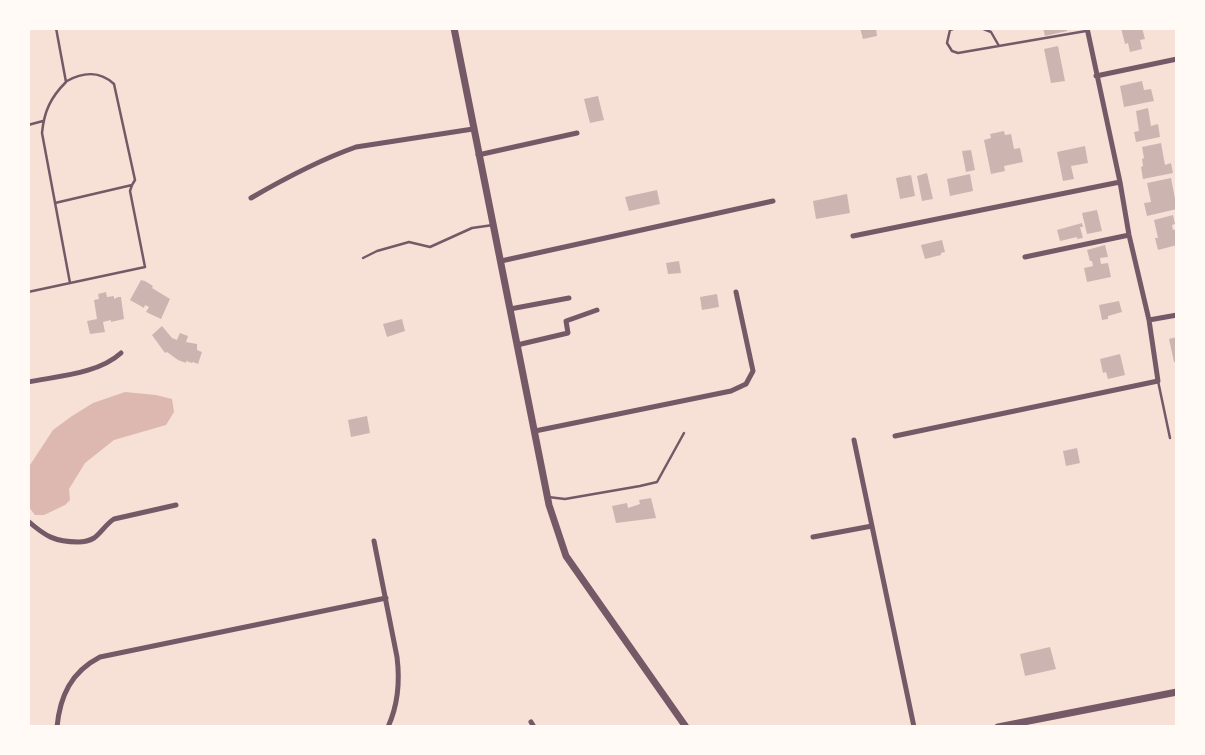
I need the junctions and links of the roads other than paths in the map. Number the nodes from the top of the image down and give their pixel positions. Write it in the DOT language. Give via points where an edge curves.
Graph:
graph roads {
  1 [pos="56,28"];
  2 [pos="454,28"];
  3 [pos="956,28"];
  4 [pos="981,28"];
  5 [pos="1087,29"];
  6 [pos="999,46"];
  7 [pos="1177,59"];
  8 [pos="1096,76"];
  9 [pos="66,82"];
  10 [pos="43,121"];
  11 [pos="28,125"];
  12 [pos="473,129"];
  13 [pos="578,133"];
  14 [pos="478,155"];
  15 [pos="1120,183"];
  16 [pos="132,185"];
  17 [pos="251,198"];
  18 [pos="773,201"];
  19 [pos="55,203"];
  20 [pos="493,225"];
  21 [pos="1129,235"];
  22 [pos="853,236"];
  23 [pos="1025,257"];
  24 [pos="363,258"];
  25 [pos="501,261"];
  26 [pos="69,283"];
  27 [pos="28,292"];
  28 [pos="736,292"];
  29 [pos="569,298"];
  30 [pos="510,309"];
  31 [pos="597,310"];
  32 [pos="1177,315"];
  33 [pos="1149,320"];
  34 [pos="517,345"];
  35 [pos="121,353"];
  36 [pos="1158,381"];
  37 [pos="28,382"];
  38 [pos="535,431"];
  39 [pos="684,433"];
  40 [pos="895,436"];
  41 [pos="1170,438"];
  42 [pos="854,440"];
  43 [pos="548,497"];
  44 [pos="176,505"];
  45 [pos="28,521"];
  46 [pos="872,526"];
  47 [pos="813,537"];
  48 [pos="374,541"];
  49 [pos="386,598"];
  50 [pos="1177,692"];
  51 [pos="1034,724"];
  52 [pos="57,727"];
  53 [pos="388,727"];
  54 [pos="686,727"];
  55 [pos="914,727"];
  56 [pos="998,727"];
  1 -- 9 [label="lane"];
  2 -- 12 [label="street"];
  3 -- 6 [label="lane" via="950,30 947,43 952,51"];
  4 -- 6 [label="lane" via="991,32"];
  5 -- 6 [label="lane"];
  5 -- 8 [label="street"];
  7 -- 8 [label="street"];
  8 -- 15 [label="street"];
  9 -- 10 [label="lane" via="48,104"];
  9 -- 16 [label="lane" via="91,74 114,83 135,180"];
  10 -- 11 [label="lane"];
  10 -- 19 [label="lane"];
  12 -- 14 [label="street"];
  12 -- 17 [label="street" via="356,147"];
  13 -- 14 [label="street"];
  14 -- 20 [label="street"];
  15 -- 21 [label="street"];
  15 -- 22 [label="street"];
  16 -- 19 [label="lane"];
  16 -- 26 [label="lane" via="145,267"];
  18 -- 25 [label="street"];
  19 -- 26 [label="lane"];
  20 -- 24 [label="lane" via="472,228 430,247 409,242"];
  20 -- 25 [label="street"];
  21 -- 23 [label="street"];
  21 -- 33 [label="street"];
  25 -- 30 [label="street"];
  26 -- 27 [label="lane"];
  28 -- 38 [label="street" via="753,371 746,384 731,391"];
  29 -- 30 [label="street"];
  30 -- 34 [label="street"];
  31 -- 34 [label="street" via="566,321 568,333"];
  32 -- 33 [label="street"];
  33 -- 36 [label="street"];
  34 -- 38 [label="street"];
  35 -- 37 [label="street" via="94,369"];
  36 -- 40 [label="street"];
  36 -- 41 [label="lane"];
  38 -- 43 [label="street"];
  39 -- 43 [label="lane" via="657,482 565,499"];
  42 -- 46 [label="street"];
  43 -- 54 [label="street" via="566,556"];
  44 -- 45 [label="street" via="114,519 93,538 81,542 55,540"];
  46 -- 47 [label="street"];
  46 -- 55 [label="street"];
  48 -- 49 [label="street"];
  49 -- 52 [label="street" via="100,657 81,669 67,686"];
  49 -- 53 [label="street" via="399,673 396,706"];
  50 -- 51 [label="street"];
  51 -- 56 [label="street"];
}
